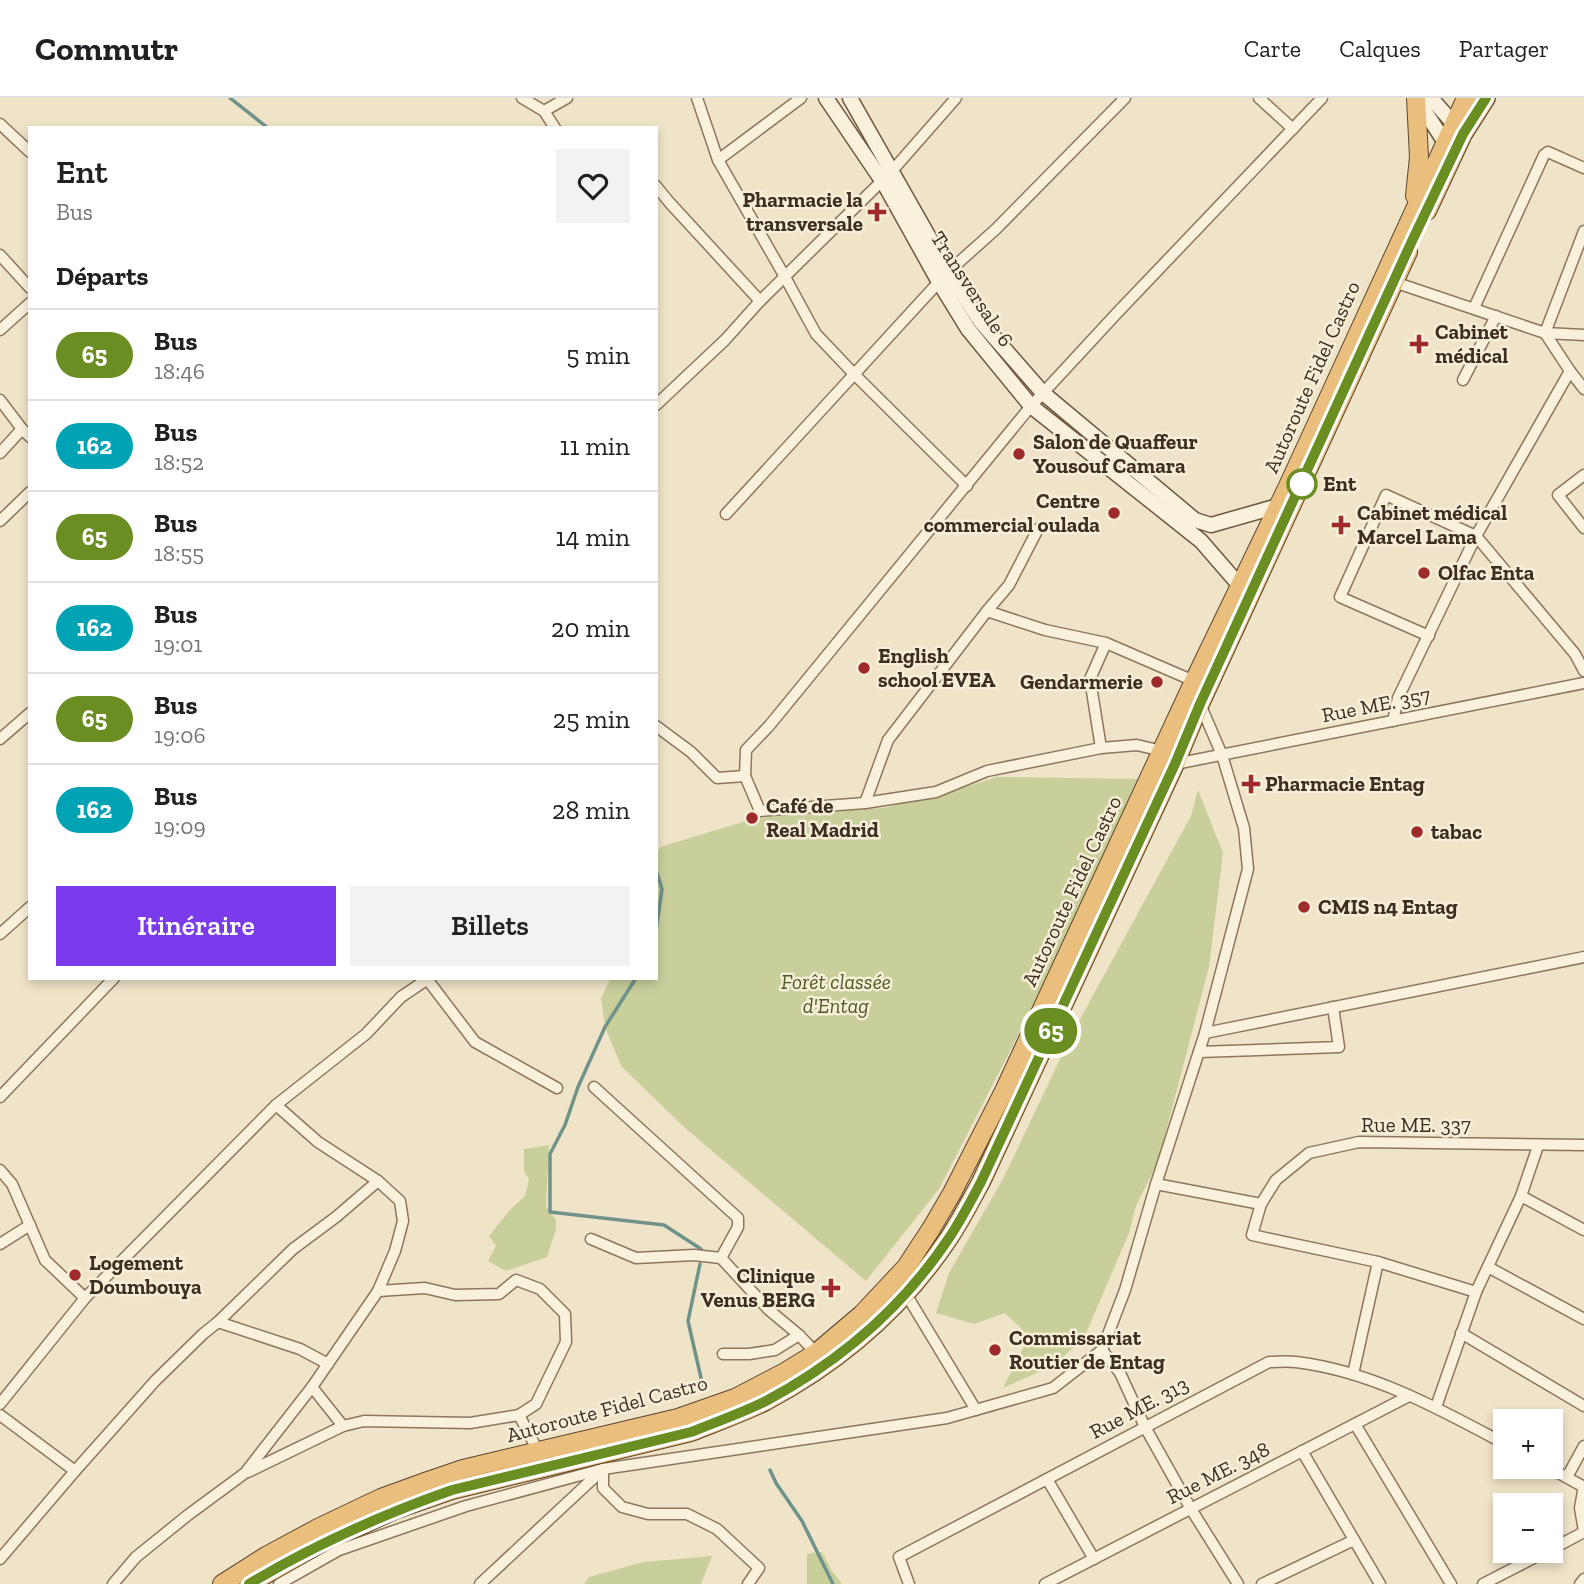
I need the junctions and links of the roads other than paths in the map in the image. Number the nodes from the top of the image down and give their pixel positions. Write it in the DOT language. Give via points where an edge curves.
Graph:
graph roads {
  1 [pos="522,98"];
  2 [pos="567,98"];
  3 [pos="697,98"];
  4 [pos="801,98"];
  5 [pos="826,98"];
  6 [pos="850,98"];
  7 [pos="956,98"];
  8 [pos="1125,98"];
  9 [pos="1259,98"];
  10 [pos="1322,98"];
  11 [pos="1416,98"];
  12 [pos="1431,98"];
  13 [pos="1466,98"];
  14 [pos="1486,98"];
  15 [pos="544,111"];
  16 [pos="0,124"];
  17 [pos="554,126"];
  18 [pos="1293,128"];
  19 [pos="1458,129"];
  20 [pos="1450,149"];
  21 [pos="28,150"];
  22 [pos="718,160"];
  23 [pos="1584,169"];
  24 [pos="887,176"];
  25 [pos="658,188"];
  26 [pos="1413,215"];
  27 [pos="1584,231"];
  28 [pos="0,255"];
  29 [pos="786,277"];
  30 [pos="944,277"];
  31 [pos="1394,282"];
  32 [pos="28,286"];
  33 [pos="760,301"];
  34 [pos="28,305"];
  35 [pos="1474,308"];
  36 [pos="1496,316"];
  37 [pos="0,330"];
  38 [pos="1545,333"];
  39 [pos="1584,335"];
  40 [pos="1570,371"];
  41 [pos="854,374"];
  42 [pos="1463,380"];
  43 [pos="1584,389"];
  44 [pos="1043,393"];
  45 [pos="0,400"];
  46 [pos="658,403"];
  47 [pos="1031,406"];
  48 [pos="26,433"];
  49 [pos="0,453"];
  50 [pos="1584,475"];
  51 [pos="967,486"];
  52 [pos="28,494"];
  53 [pos="1278,506"];
  54 [pos="726,514"];
  55 [pos="0,521"];
  56 [pos="1584,528"];
  57 [pos="1038,529"];
  58 [pos="1476,536"];
  59 [pos="1246,589"];
  60 [pos="987,611"];
  61 [pos="1429,636"];
  62 [pos="1106,643"];
  63 [pos="1579,651"];
  64 [pos="1584,671"];
  65 [pos="1194,681"];
  66 [pos="1584,683"];
  67 [pos="1200,704"];
  68 [pos="28,715"];
  69 [pos="1393,721"];
  70 [pos="658,727"];
  71 [pos="0,739"];
  72 [pos="1101,748"];
  73 [pos="1162,751"];
  74 [pos="1222,755"];
  75 [pos="1175,764"];
  76 [pos="745,776"];
  77 [pos="865,803"];
  78 [pos="28,909"];
  79 [pos="0,934"];
  80 [pos="1584,957"];
  81 [pos="112,980"];
  82 [pos="426,980"];
  83 [pos="429,980"];
  84 [pos="1333,1007"];
  85 [pos="1205,1033"];
  86 [pos="1199,1052"];
  87 [pos="594,1087"];
  88 [pos="557,1088"];
  89 [pos="0,1097"];
  90 [pos="276,1105"];
  91 [pos="1584,1145"];
  92 [pos="1538,1146"];
  93 [pos="0,1170"];
  94 [pos="378,1181"];
  95 [pos="1156,1184"];
  96 [pos="1521,1196"];
  97 [pos="1261,1204"];
  98 [pos="30,1224"];
  99 [pos="1584,1230"];
  100 [pos="591,1239"];
  101 [pos="0,1244"];
  102 [pos="721,1258"];
  103 [pos="1378,1262"];
  104 [pos="1488,1267"];
  105 [pos="378,1291"];
  106 [pos="1476,1292"];
  107 [pos="906,1294"];
  108 [pos="85,1298"];
  109 [pos="1584,1319"];
  110 [pos="218,1322"];
  111 [pos="1461,1334"];
  112 [pos="799,1335"];
  113 [pos="1102,1350"];
  114 [pos="816,1353"];
  115 [pos="723,1354"];
  116 [pos="328,1364"];
  117 [pos="1353,1374"];
  118 [pos="313,1387"];
  119 [pos="1409,1396"];
  120 [pos="0,1404"];
  121 [pos="1584,1406"];
  122 [pos="1436,1407"];
  123 [pos="976,1410"];
  124 [pos="0,1415"];
  125 [pos="519,1416"];
  126 [pos="1355,1424"];
  127 [pos="343,1426"];
  128 [pos="1145,1427"];
  129 [pos="1493,1438"];
  130 [pos="1584,1446"];
  131 [pos="538,1451"];
  132 [pos="1302,1451"];
  133 [pos="601,1461"];
  134 [pos="75,1471"];
  135 [pos="245,1473"];
  136 [pos="1563,1475"];
  137 [pos="1567,1477"];
  138 [pos="1047,1479"];
  139 [pos="1584,1487"];
  140 [pos="1191,1508"];
  141 [pos="1584,1532"];
  142 [pos="1354,1540"];
  143 [pos="1563,1543"];
  144 [pos="0,1559"];
  145 [pos="1094,1559"];
  146 [pos="1524,1563"];
  147 [pos="1584,1579"];
  148 [pos="285,1582"];
  149 [pos="113,1584"];
  150 [pos="222,1584"];
  151 [pos="249,1584"];
  152 [pos="480,1584"];
  153 [pos="748,1584"];
  154 [pos="909,1584"];
  155 [pos="1045,1584"];
  156 [pos="1238,1584"];
  157 [pos="1262,1584"];
  158 [pos="1380,1584"];
  159 [pos="1451,1584"];
  160 [pos="1483,1584"];
  161 [pos="1580,1584"];
  1 -- 15 [label="street"];
  2 -- 15 [label="street"];
  3 -- 22 [label="street"];
  4 -- 22 [label="street"];
  5 -- 24 [label="main road, Transversale 6"];
  6 -- 24 [label="main road, Transversale 6"];
  7 -- 24 [label="street"];
  8 -- 30 [label="street"];
  9 -- 18 [label="street"];
  10 -- 18 [label="street"];
  11 -- 20 [label="main road"];
  11 -- 26 [label="highway" via="1419,157"];
  12 -- 19 [label="main road"];
  13 -- 19 [label="highway, Autoroute Fidel Castro"];
  14 -- 19 [label="highway, Autoroute Fidel Castro"];
  15 -- 17 [label="street"];
  16 -- 21 [label="street"];
  18 -- 44 [label="street"];
  19 -- 20 [label="highway, Autoroute Fidel Castro"];
  20 -- 26 [label="highway, Autoroute Fidel Castro"];
  20 -- 31 [label="highway, Autoroute Fidel Castro"];
  22 -- 29 [label="street"];
  23 -- 35 [label="street" via="1548,152 1544,155"];
  24 -- 29 [label="street"];
  24 -- 30 [label="main road, Transversale 6"];
  25 -- 33 [label="street"];
  26 -- 53 [label="highway, Autoroute Fidel Castro"];
  27 -- 38 [label="street"];
  28 -- 32 [label="street"];
  29 -- 33 [label="street"];
  29 -- 41 [label="street" via="816,334"];
  30 -- 41 [label="street"];
  30 -- 44 [label="main road, Transversale 6"];
  30 -- 47 [label="main road, Transversale 6" via="968,329"];
  31 -- 35 [label="street"];
  31 -- 59 [label="highway, Autoroute Fidel Castro"];
  33 -- 46 [label="street"];
  34 -- 37 [label="street"];
  35 -- 36 [label="street"];
  36 -- 38 [label="street"];
  36 -- 42 [label="street"];
  38 -- 39 [label="street"];
  38 -- 40 [label="street"];
  40 -- 43 [label="street"];
  40 -- 58 [label="street"];
  41 -- 51 [label="street"];
  41 -- 54 [label="street"];
  44 -- 47 [label="street"];
  44 -- 53 [label="main road, Transversale 6" via="1195,520 1211,525"];
  45 -- 48 [label="street"];
  47 -- 51 [label="street"];
  47 -- 59 [label="main road, Transversale 6" via="1200,541"];
  48 -- 49 [label="street"];
  50 -- 56 [label="street" via="1558,495"];
  51 -- 76 [label="street" via="746,750"];
  52 -- 55 [label="street"];
  53 -- 59 [label="highway, Autoroute Fidel Castro"];
  57 -- 60 [label="street" via="1009,585"];
  58 -- 61 [label="street"];
  58 -- 61 [label="street" via="1386,495 1340,597"];
  58 -- 63 [label="street"];
  59 -- 65 [label="highway, Autoroute Fidel Castro"];
  59 -- 67 [label="highway, Autoroute Fidel Castro"];
  60 -- 62 [label="street"];
  60 -- 77 [label="street" via="888,740"];
  61 -- 69 [label="street" via="1398,698"];
  62 -- 65 [label="street"];
  62 -- 72 [label="street" via="1090,679"];
  63 -- 64 [label="street"];
  65 -- 73 [label="highway, Autoroute Fidel Castro"];
  66 -- 69 [label="street, Rue ME. 357"];
  67 -- 74 [label="street"];
  67 -- 75 [label="highway, Autoroute Fidel Castro"];
  68 -- 71 [label="street"];
  69 -- 74 [label="street, Rue ME. 357"];
  70 -- 76 [label="street" via="717,778"];
  72 -- 73 [label="street" via="1137,745"];
  72 -- 77 [label="street" via="987,771 936,792"];
  73 -- 114 [label="highway, Autoroute Fidel Castro" via="1004,1091 938,1217 906,1267 862,1314"];
  74 -- 75 [label="street, Rue ME. 357"];
  74 -- 85 [label="street" via="1244,828 1248,869"];
  75 -- 107 [label="highway, Autoroute Fidel Castro" via="981,1182 949,1238"];
  76 -- 77 [label="street" via="760,811"];
  78 -- 79 [label="street"];
  80 -- 84 [label="street"];
  81 -- 89 [label="street"];
  82 -- 90 [label="street"];
  83 -- 88 [label="street" via="475,1042"];
  84 -- 85 [label="street"];
  84 -- 86 [label="street" via="1339,1047"];
  85 -- 86 [label="street"];
  86 -- 95 [label="street"];
  87 -- 102 [label="street" via="738,1218 738,1227"];
  90 -- 94 [label="street" via="318,1142"];
  90 -- 108 [label="street"];
  91 -- 92 [label="street, Rue ME. 337"];
  92 -- 96 [label="street"];
  92 -- 97 [label="street, Rue ME. 337" via="1359,1142 1309,1153 1276,1180"];
  93 -- 98 [label="street" via="12,1184"];
  94 -- 105 [label="street" via="400,1201 403,1221"];
  94 -- 110 [label="street" via="293,1249"];
  95 -- 97 [label="street"];
  95 -- 113 [label="street"];
  96 -- 99 [label="street"];
  96 -- 104 [label="street"];
  97 -- 103 [label="street, Rue ME. 337" via="1252,1235"];
  98 -- 101 [label="street"];
  98 -- 108 [label="street" via="45,1260"];
  100 -- 102 [label="street" via="636,1258"];
  102 -- 112 [label="street"];
  103 -- 106 [label="street"];
  103 -- 117 [label="street"];
  104 -- 106 [label="street"];
  104 -- 109 [label="street"];
  105 -- 116 [label="street"];
  105 -- 125 [label="street" via="425,1288 455,1295 499,1294 516,1280 540,1289 565,1314 566,1342 536,1404"];
  106 -- 111 [label="street"];
  107 -- 123 [label="street"];
  107 -- 133 [label="highway, Autoroute Fidel Castro" via="865,1335 765,1401 691,1432"];
  108 -- 120 [label="street"];
  110 -- 116 [label="street" via="300,1349"];
  110 -- 134 [label="street" via="155,1381"];
  111 -- 121 [label="street"];
  111 -- 122 [label="street"];
  112 -- 114 [label="street"];
  112 -- 115 [label="street" via="775,1350"];
  113 -- 123 [label="street" via="1053,1388"];
  113 -- 128 [label="street" via="1120,1373"];
  114 -- 131 [label="highway, Autoroute Fidel Castro" via="735,1398 690,1414"];
  116 -- 118 [label="street"];
  117 -- 119 [label="street, Rue ME. 313"];
  117 -- 128 [label="street, Rue ME. 313" via="1296,1362 1269,1362"];
  118 -- 127 [label="street"];
  118 -- 135 [label="street"];
  119 -- 122 [label="street, Rue ME. 313"];
  119 -- 126 [label="street, Rue ME. 348"];
  122 -- 129 [label="street, Rue ME. 313"];
  123 -- 133 [label="street" via="947,1418"];
  124 -- 134 [label="street"];
  125 -- 127 [label="street" via="470,1423 365,1421"];
  125 -- 131 [label="street"];
  126 -- 132 [label="street, Rue ME. 348"];
  126 -- 159 [label="street"];
  127 -- 135 [label="street"];
  128 -- 138 [label="street, Rue ME. 313"];
  128 -- 140 [label="street"];
  130 -- 137 [label="street"];
  131 -- 150 [label="highway, Autoroute Fidel Castro" via="463,1469 381,1498 266,1556"];
  132 -- 140 [label="street, Rue ME. 348"];
  132 -- 142 [label="street"];
  133 -- 148 [label="street" via="339,1550"];
  133 -- 151 [label="highway, Autoroute Fidel Castro" via="452,1490 397,1509 316,1546"];
  133 -- 152 [label="street"];
  133 -- 153 [label="street" via="603,1488 622,1507 648,1514 687,1514 717,1529 759,1568"];
  134 -- 144 [label="street"];
  135 -- 149 [label="street" via="136,1557"];
  136 -- 137 [label="street"];
  137 -- 139 [label="street"];
  138 -- 145 [label="street"];
  138 -- 154 [label="street, Rue ME. 313" via="898,1557"];
  139 -- 141 [label="street" via="1580,1508"];
  140 -- 145 [label="street, Rue ME. 348"];
  140 -- 156 [label="street"];
  141 -- 143 [label="street"];
  142 -- 157 [label="street"];
  142 -- 158 [label="street"];
  145 -- 155 [label="street, Rue ME. 348"];
  146 -- 160 [label="street"];
  147 -- 161 [label="street"];
}
